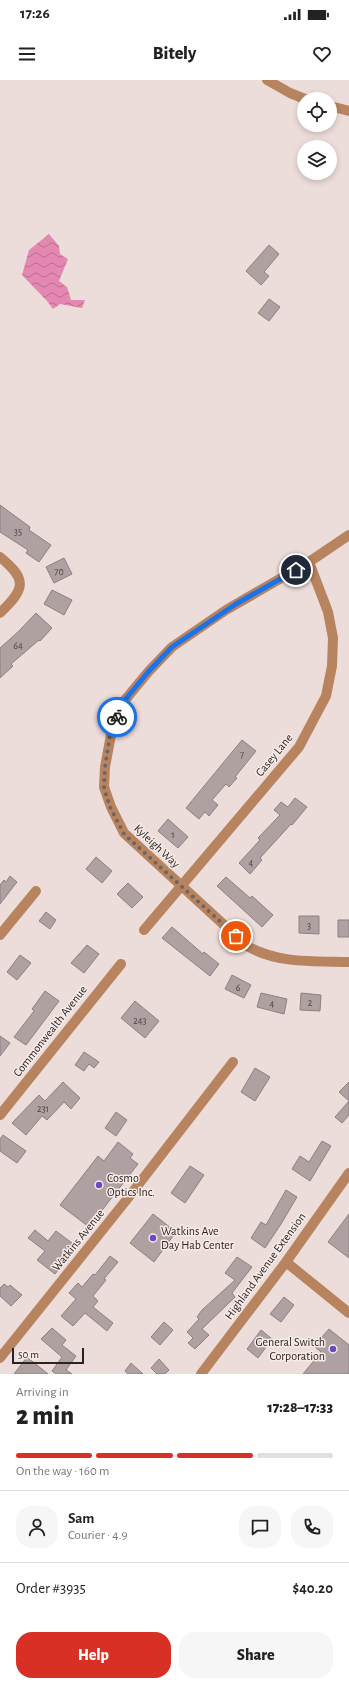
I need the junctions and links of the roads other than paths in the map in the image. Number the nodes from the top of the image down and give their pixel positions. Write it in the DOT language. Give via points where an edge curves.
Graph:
graph roads {
  1 [pos="267,80"];
  2 [pos="297,96"];
  3 [pos="337,108"];
  4 [pos="349,111"];
  5 [pos="349,535"];
  6 [pos="0,557"];
  7 [pos="309,562"];
  8 [pos="0,613"];
  9 [pos="180,885"];
  10 [pos="36,891"];
  11 [pos="144,930"];
  12 [pos="0,935"];
  13 [pos="349,962"];
  14 [pos="121,964"];
  15 [pos="234,1062"];
  16 [pos="0,1115"];
  17 [pos="349,1173"];
  18 [pos="286,1262"];
  19 [pos="349,1313"];
  20 [pos="0,1358"];
  21 [pos="201,1374"];
  1 -- 2 [label="street"];
  3 -- 4 [label="street"];
  5 -- 7 [label="street, Kyleigh Way"];
  6 -- 8 [label="street" via="14,569 20,579 20,590"];
  7 -- 9 [label="street, Casey Lane" via="328,612 333,638 332,666 326,696 299,747"];
  7 -- 9 [label="street, Kyleigh Way" via="233,606 172,647 120,706 110,735 105,767 104,788 110,807 124,834"];
  9 -- 11 [label="street, Casey Lane"];
  9 -- 13 [label="street, Kyleigh Way" via="247,946 260,953 293,960"];
  10 -- 12 [label="street"];
  14 -- 16 [label="street, Commonwealth Avenue"];
  15 -- 20 [label="street, Watkins Avenue"];
  17 -- 18 [label="street, Highland Avenue Extension"];
  18 -- 19 [label="street"];
  18 -- 21 [label="street, Highland Avenue Extension"];
}
